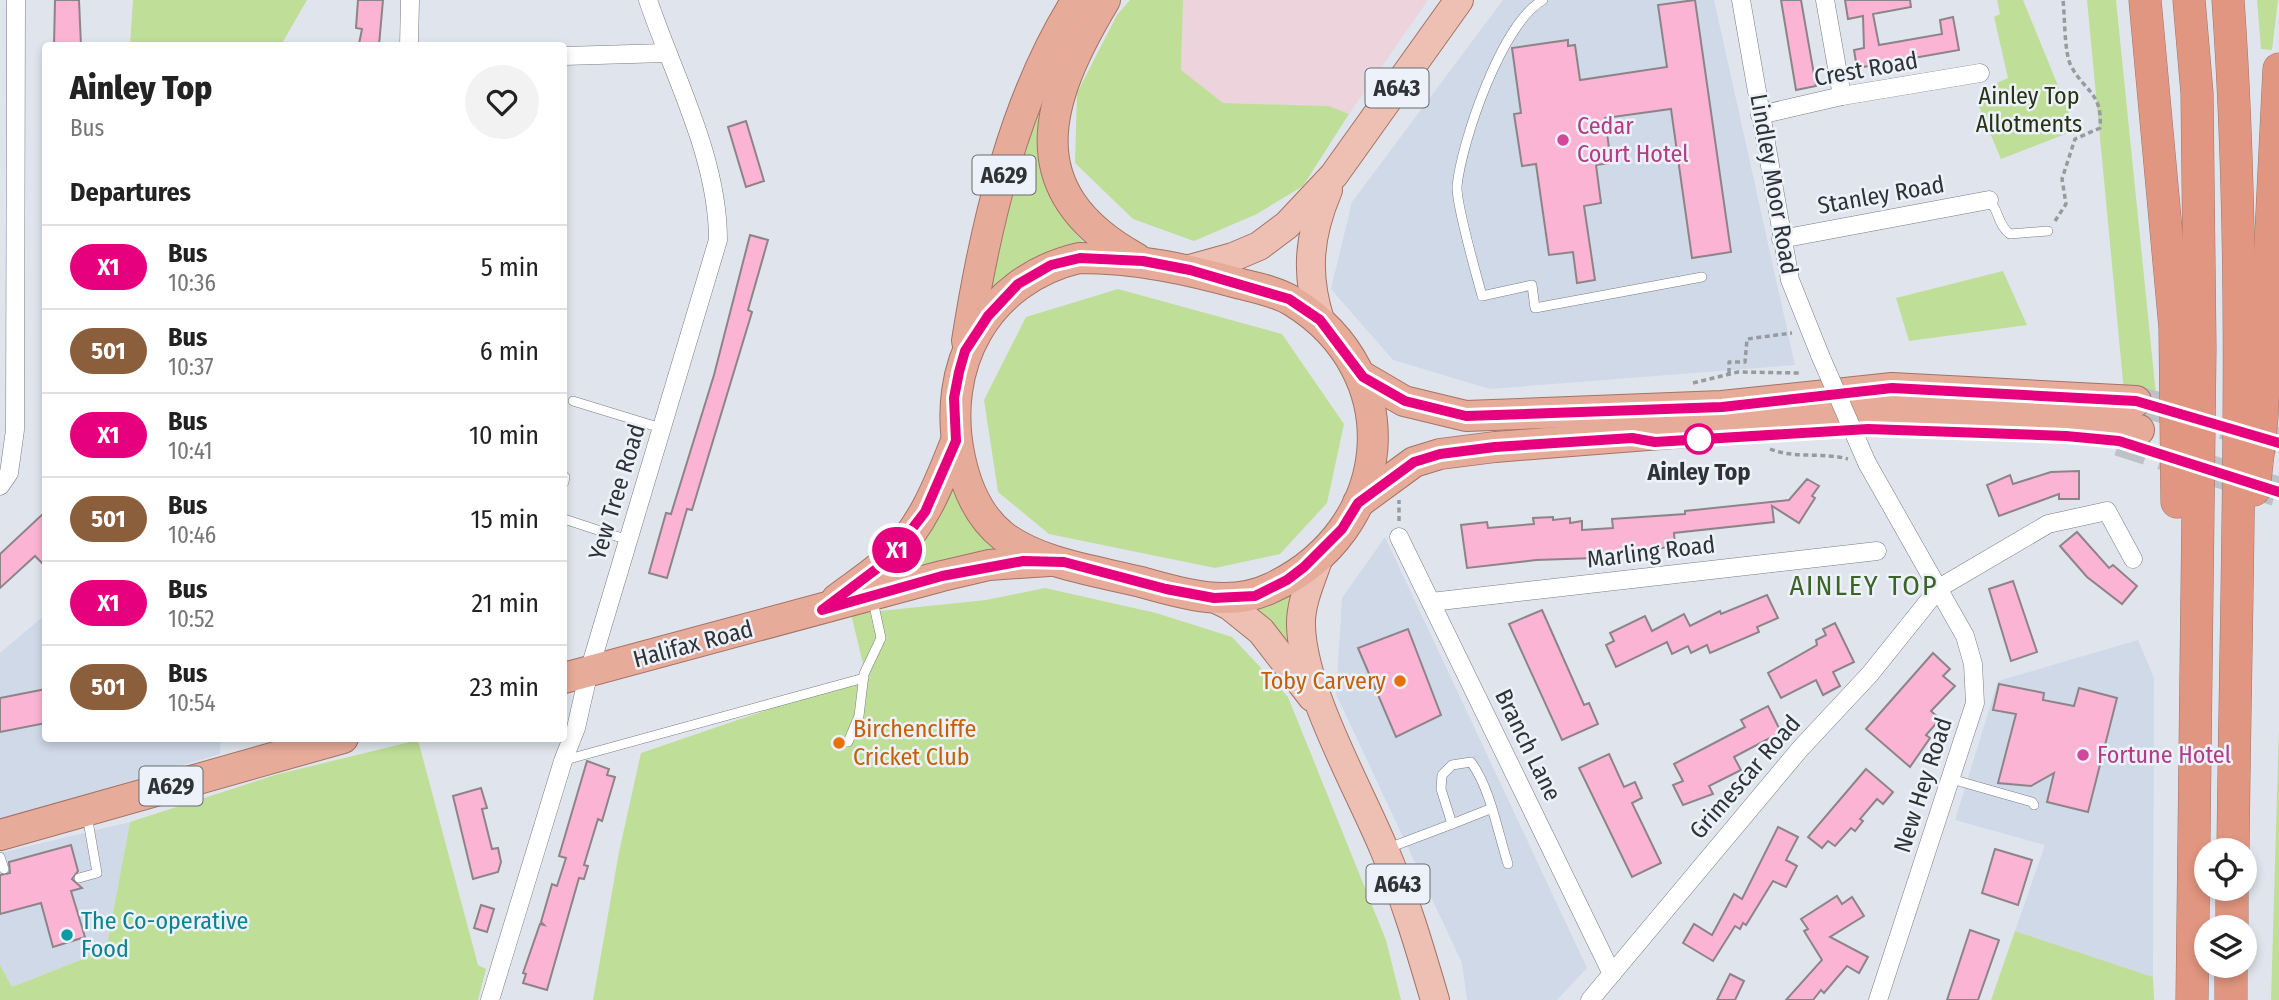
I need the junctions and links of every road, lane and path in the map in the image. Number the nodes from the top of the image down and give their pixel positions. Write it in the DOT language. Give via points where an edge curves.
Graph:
graph roads {
  1 [pos="16,0"];
  2 [pos="410,0"];
  3 [pos="648,0"];
  4 [pos="1077,0"];
  5 [pos="1105,0"];
  6 [pos="1459,0"];
  7 [pos="1543,0"];
  8 [pos="1741,0"];
  9 [pos="1825,0"];
  10 [pos="2063,0"];
  11 [pos="2145,0"];
  12 [pos="2189,0"];
  13 [pos="2228,0"];
  14 [pos="409,42"];
  15 [pos="666,53"];
  16 [pos="567,56"];
  17 [pos="2279,69"];
  18 [pos="1980,74"];
  19 [pos="1842,96"];
  20 [pos="1760,115"];
  21 [pos="8,153"];
  22 [pos="1334,175"];
  23 [pos="1989,200"];
  24 [pos="2048,231"];
  25 [pos="1781,239"];
  26 [pos="1143,261"];
  27 [pos="1190,270"];
  28 [pos="1702,277"];
  29 [pos="1320,320"];
  30 [pos="1810,330"];
  31 [pos="965,351"];
  32 [pos="1729,373"];
  33 [pos="1363,377"];
  34 [pos="573,401"];
  35 [pos="662,428"];
  36 [pos="956,441"];
  37 [pos="1766,447"];
  38 [pos="1867,463"];
  39 [pos="0,486"];
  40 [pos="1401,494"];
  41 [pos="1358,503"];
  42 [pos="567,521"];
  43 [pos="1399,537"];
  44 [pos="628,540"];
  45 [pos="1877,551"];
  46 [pos="1320,554"];
  47 [pos="2133,559"];
  48 [pos="1064,562"];
  49 [pos="1939,588"];
  50 [pos="871,596"];
  51 [pos="1214,598"];
  52 [pos="1431,602"];
  53 [pos="822,610"];
  54 [pos="576,674"];
  55 [pos="864,678"];
  56 [pos="2235,680"];
  57 [pos="1321,707"];
  58 [pos="314,742"];
  59 [pos="848,742"];
  60 [pos="293,745"];
  61 [pos="563,761"];
  62 [pos="1951,779"];
  63 [pos="2034,805"];
  64 [pos="1490,808"];
  65 [pos="86,809"];
  66 [pos="1452,824"];
  67 [pos="0,835"];
  68 [pos="2194,836"];
  69 [pos="2233,838"];
  70 [pos="1384,850"];
  71 [pos="0,857"];
  72 [pos="1508,863"];
  73 [pos="4,869"];
  74 [pos="79,878"];
  75 [pos="1612,974"];
  76 [pos="2231,978"];
  77 [pos="490,1000"];
  78 [pos="1435,1000"];
  79 [pos="1590,1000"];
  80 [pos="1878,1000"];
  81 [pos="2192,1000"];
  82 [pos="2231,1000"];
  1 -- 21 [label="street"];
  2 -- 14 [label="street"];
  3 -- 15 [label="street, Yew Tree Road"];
  4 -- 31 [label="highway, A629" via="1044,58 1013,146"];
  5 -- 26 [label="highway, A629" via="1057,97 1053,149 1061,182 1080,216 1103,239"];
  6 -- 22 [label="main road, A643"];
  7 -- 28 [label="lane" via="1506,40 1482,94 1457,188 1482,296 1532,285 1535,308"];
  8 -- 20 [label="street, Lindley Moor Road"];
  9 -- 19 [label="street"];
  10 -- 24 [label="path" via="2070,64 2099,102 2101,128 2075,139 2062,179 2066,204"];
  11 -- 68 [label="highway" via="2175,328 2178,618"];
  12 -- 68 [label="highway" via="2197,93 2200,335"];
  13 -- 56 [label="highway" via="2235,90 2238,259"];
  15 -- 16 [label="street"];
  15 -- 35 [label="street, Yew Tree Road" via="706,160 718,207 718,240"];
  17 -- 56 [label="highway" via="2262,417"];
  18 -- 19 [label="street, Crest Road"];
  19 -- 20 [label="street, Crest Road"];
  20 -- 25 [label="street, Lindley Moor Road"];
  21 -- 39 [label="street" via="15,430 9,473"];
  22 -- 27 [label="main road, A643" via="1272,238 1233,257"];
  22 -- 29 [label="main road, A643" via="1311,238 1310,282"];
  23 -- 24 [label="lane" via="2010,234"];
  23 -- 25 [label="street, Stanley Road"];
  25 -- 30 [label="street, Lindley Moor Road" via="1790,280"];
  26 -- 27 [label="highway, A629"];
  26 -- 31 [label="highway, A629" via="1080,258 1051,265 1018,284 988,316"];
  27 -- 29 [label="highway, A629" via="1289,299"];
  29 -- 33 [label="highway, A629"];
  30 -- 32 [label="path" via="1747,339 1745,362 1729,362"];
  30 -- 38 [label="street, Lindley Moor Road, bridge"];
  31 -- 36 [label="highway, A629" via="954,398"];
  33 -- 41 [label="highway, A629" via="1374,440 1371,467"];
  33 -- 41 [label="highway, A629" via="1405,401 1466,416 1722,407 1892,388 2131,424 1903,415 1440,454 1402,469"];
  34 -- 35 [label="lane"];
  35 -- 44 [label="street, Yew Tree Road"];
  36 -- 48 [label="highway, A629" via="970,492 1002,535 1033,553"];
  36 -- 53 [label="highway, Halifax Road / A629" via="933,497 908,538 887,561"];
  37 -- 38 [label="path" via="1786,455 1832,455"];
  38 -- 49 [label="street, Lindley Moor Road"];
  40 -- 43 [label="path"];
  41 -- 46 [label="highway, A629"];
  42 -- 44 [label="lane"];
  43 -- 52 [label="street, Branch Lane"];
  44 -- 54 [label="street, Yew Tree Road"];
  45 -- 52 [label="street, Marling Road"];
  46 -- 51 [label="highway, A629" via="1287,580 1255,596"];
  46 -- 57 [label="main road, A643" via="1301,627"];
  47 -- 49 [label="street" via="2107,511 2048,524"];
  48 -- 50 [label="highway, Halifax Road / A629" via="989,565"];
  48 -- 51 [label="highway, A629"];
  49 -- 62 [label="street, New Hey Road" via="1965,636 1975,677 1975,704"];
  49 -- 75 [label="street, Grimescar Road"];
  50 -- 53 [label="highway, Halifax Road / A629"];
  50 -- 55 [label="lane" via="881,638"];
  51 -- 57 [label="main road, A643" via="1261,631"];
  52 -- 75 [label="street, Branch Lane"];
  53 -- 54 [label="highway, Halifax Road / A629"];
  54 -- 61 [label="street, Yew Tree Road" via="576,728"];
  55 -- 59 [label="lane" via="859,716"];
  55 -- 61 [label="lane"];
  56 -- 69 [label="highway"];
  57 -- 70 [label="main road, A643"];
  58 -- 60 [label="highway, A629"];
  60 -- 65 [label="highway, A629"];
  61 -- 77 [label="street, Yew Tree Road"];
  62 -- 63 [label="lane"];
  62 -- 80 [label="street, New Hey Road"];
  64 -- 66 [label="lane"];
  64 -- 66 [label="lane" via="1485,781 1471,762 1452,765 1442,775 1441,789"];
  64 -- 72 [label="lane"];
  65 -- 67 [label="highway, A629"];
  65 -- 74 [label="lane" via="97,873"];
  66 -- 70 [label="lane"];
  68 -- 81 [label="highway"];
  70 -- 78 [label="main road, A643"];
  71 -- 73 [label="lane"];
  75 -- 79 [label="street, Grimescar Road"];
  76 -- 82 [label="highway"];
}
